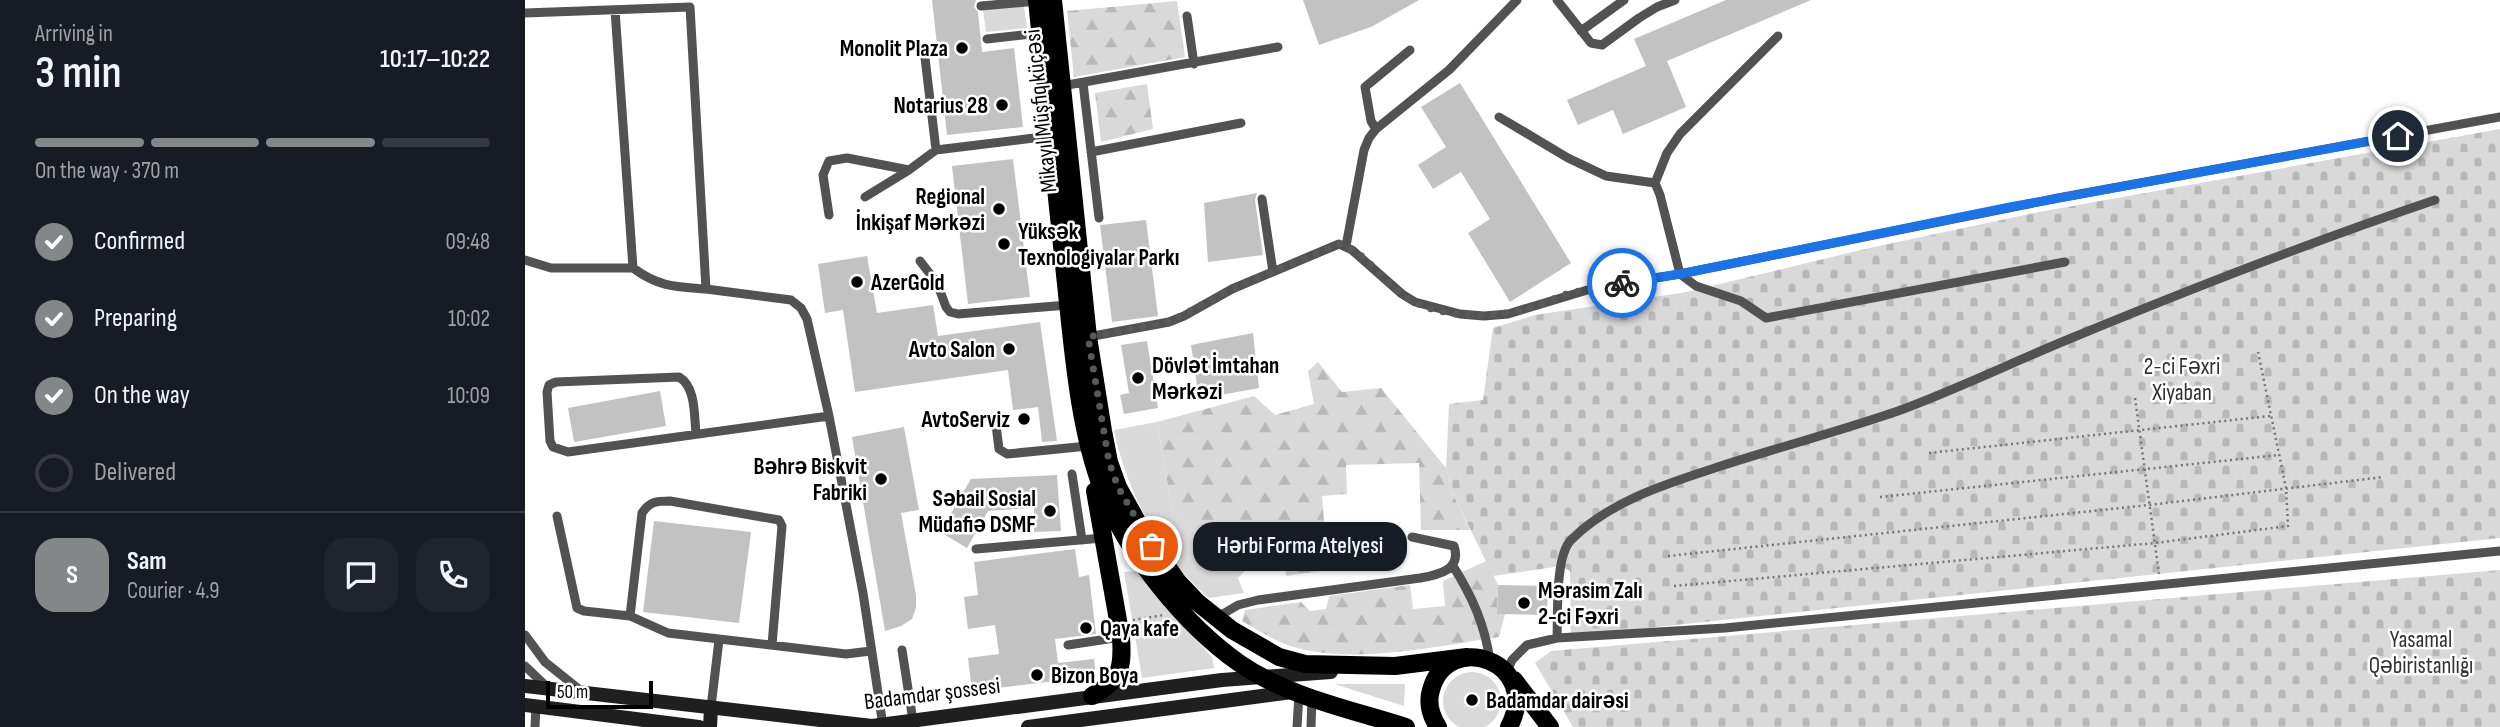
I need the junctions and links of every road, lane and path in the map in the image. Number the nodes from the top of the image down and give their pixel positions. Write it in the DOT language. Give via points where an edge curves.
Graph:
graph roads {
  1 [pos="1037,0"];
  2 [pos="1054,0"];
  3 [pos="1517,0"];
  4 [pos="1625,0"];
  5 [pos="1675,0"];
  6 [pos="1560,1"];
  7 [pos="981,6"];
  8 [pos="615,10"];
  9 [pos="525,13"];
  10 [pos="1187,16"];
  11 [pos="1581,31"];
  12 [pos="1040,33"];
  13 [pos="1778,36"];
  14 [pos="987,39"];
  15 [pos="1278,47"];
  16 [pos="1410,50"];
  17 [pos="925,58"];
  18 [pos="1194,64"];
  19 [pos="1083,83"];
  20 [pos="1062,86"];
  21 [pos="1499,117"];
  22 [pos="2500,117"];
  23 [pos="1241,123"];
  24 [pos="1376,129"];
  25 [pos="1050,136"];
  26 [pos="936,149"];
  27 [pos="1091,152"];
  28 [pos="909,170"];
  29 [pos="1655,183"];
  30 [pos="865,197"];
  31 [pos="1262,198"];
  32 [pos="2435,200"];
  33 [pos="829,215"];
  34 [pos="1099,218"];
  35 [pos="1346,246"];
  36 [pos="525,260"];
  37 [pos="920,261"];
  38 [pos="2065,262"];
  39 [pos="633,268"];
  40 [pos="1273,272"];
  41 [pos="1680,274"];
  42 [pos="706,289"];
  43 [pos="1068,305"];
  44 [pos="1088,337"];
  45 [pos="2258,352"];
  46 [pos="2134,398"];
  47 [pos="829,416"];
  48 [pos="2271,416"];
  49 [pos="996,425"];
  50 [pos="2139,430"];
  51 [pos="696,433"];
  52 [pos="1088,446"];
  53 [pos="1929,453"];
  54 [pos="2279,455"];
  55 [pos="2144,468"];
  56 [pos="1072,474"];
  57 [pos="2383,477"];
  58 [pos="2286,488"];
  59 [pos="1880,496"];
  60 [pos="2149,505"];
  61 [pos="557,516"];
  62 [pos="1412,537"];
  63 [pos="1103,538"];
  64 [pos="1082,540"];
  65 [pos="2154,542"];
  66 [pos="977,549"];
  67 [pos="2500,551"];
  68 [pos="1668,556"];
  69 [pos="1453,566"];
  70 [pos="2160,584"];
  71 [pos="1674,586"];
  72 [pos="1171,613"];
  73 [pos="629,616"];
  74 [pos="1216,618"];
  75 [pos="1132,620"];
  76 [pos="525,635"];
  77 [pos="1121,637"];
  78 [pos="1557,638"];
  79 [pos="719,640"];
  80 [pos="772,645"];
  81 [pos="1068,645"];
  82 [pos="902,650"];
  83 [pos="871,651"];
  84 [pos="1467,657"];
  85 [pos="1490,661"];
  86 [pos="525,666"];
  87 [pos="1395,666"];
  88 [pos="1507,672"];
  89 [pos="1261,676"];
  90 [pos="525,685"];
  91 [pos="548,688"];
  92 [pos="583,692"];
  93 [pos="1301,694"];
  94 [pos="1092,695"];
  95 [pos="531,706"];
  96 [pos="712,708"];
  97 [pos="913,721"];
  98 [pos="883,726"];
  99 [pos="535,727"];
  100 [pos="699,727"];
  101 [pos="710,727"];
  102 [pos="1028,727"];
  103 [pos="1297,727"];
  104 [pos="1311,727"];
  105 [pos="1406,727"];
  106 [pos="1438,727"];
  107 [pos="1509,727"];
  108 [pos="1550,727"];
  1 -- 7 [label="lane"];
  1 -- 12 [label="main road, Mikayıl Müşfiq küçəsi"];
  2 -- 20 [label="main road, Mikayıl Müşfiq küçəsi"];
  3 -- 24 [label="lane" via="1449,71"];
  4 -- 11 [label="lane"];
  5 -- 11 [label="lane" via="1639,18 1602,45 1591,43"];
  6 -- 11 [label="lane"];
  8 -- 9 [label="lane"];
  8 -- 39 [label="lane"];
  8 -- 42 [label="lane" via="690,7"];
  10 -- 18 [label="lane"];
  12 -- 14 [label="lane"];
  12 -- 25 [label="main road, Mikayıl Müşfiq küçəsi"];
  13 -- 29 [label="lane" via="1680,134"];
  15 -- 18 [label="lane"];
  16 -- 24 [label="lane" via="1365,87"];
  17 -- 26 [label="lane"];
  18 -- 19 [label="lane"];
  19 -- 20 [label="lane"];
  19 -- 27 [label="lane"];
  20 -- 44 [label="main road, Mikayıl Müşfiq küçəsi"];
  21 -- 29 [label="lane" via="1606,176"];
  22 -- 41 [label="lane"];
  23 -- 27 [label="lane"];
  24 -- 35 [label="lane" via="1364,150"];
  25 -- 26 [label="lane"];
  25 -- 43 [label="main road, Mikayıl Müşfiq küçəsi"];
  26 -- 28 [label="lane"];
  27 -- 34 [label="lane"];
  28 -- 30 [label="lane"];
  28 -- 33 [label="lane" via="847,158 829,161 823,175"];
  29 -- 41 [label="lane"];
  31 -- 40 [label="lane"];
  32 -- 78 [label="lane" via="2335,233 1896,411 1637,497 1568,542 1561,566"];
  35 -- 40 [label="lane" via="1334,245"];
  35 -- 41 [label="lane" via="1415,302 1485,316 1508,314 1594,288"];
  36 -- 39 [label="lane" via="551,268"];
  37 -- 43 [label="lane" via="950,312"];
  38 -- 41 [label="lane" via="1766,317 1741,300 1696,286"];
  39 -- 42 [label="lane" via="666,286"];
  40 -- 44 [label="lane" via="1169,322"];
  42 -- 47 [label="lane" via="777,297 801,308 813,340"];
  43 -- 52 [label="main road, Mikayıl Müşfiq küçəsi"];
  44 -- 74 [label="main road, Mikayıl Müşfiq küçəsi" via="1103,431 1118,487 1160,558"];
  45 -- 48 [label="path"];
  46 -- 50 [label="path"];
  47 -- 51 [label="lane"];
  47 -- 83 [label="lane"];
  48 -- 50 [label="path"];
  48 -- 54 [label="path"];
  49 -- 52 [label="lane" via="999,449 1007,454"];
  50 -- 53 [label="path"];
  50 -- 55 [label="path"];
  51 -- 51 [label="lane" via="561,450 549,441 549,385 679,377 691,389"];
  52 -- 63 [label="main road"];
  52 -- 89 [label="main road, Mikayıl Müşfiq küçəsi" via="1109,506 1146,568 1199,630"];
  54 -- 55 [label="path"];
  54 -- 58 [label="path"];
  55 -- 59 [label="path"];
  55 -- 60 [label="path"];
  56 -- 64 [label="lane"];
  57 -- 58 [label="path"];
  58 -- 60 [label="path"];
  58 -- 65 [label="path" via="2288,526"];
  60 -- 65 [label="path"];
  60 -- 68 [label="path"];
  61 -- 73 [label="lane" via="577,608"];
  62 -- 69 [label="lane" via="1454,546"];
  63 -- 64 [label="lane"];
  63 -- 77 [label="main road"];
  64 -- 66 [label="lane"];
  65 -- 70 [label="path"];
  65 -- 71 [label="path"];
  67 -- 70 [label="lane"];
  69 -- 74 [label="lane" via="1428,577 1258,600 1237,605"];
  69 -- 85 [label="lane" via="1470,592"];
  70 -- 78 [label="lane" via="1725,628"];
  72 -- 75 [label="path"];
  73 -- 79 [label="lane" via="668,633"];
  73 -- 80 [label="lane" via="642,513 647,504 670,501 773,517 782,526"];
  74 -- 87 [label="main road, Mikayıl Müşfiq küçəsi" via="1291,661"];
  76 -- 92 [label="lane" via="545,662"];
  77 -- 81 [label="lane"];
  77 -- 94 [label="main road" via="1118,674"];
  78 -- 88 [label="lane" via="1527,645"];
  79 -- 80 [label="lane"];
  79 -- 96 [label="lane"];
  80 -- 83 [label="lane" via="846,654"];
  82 -- 97 [label="lane"];
  83 -- 98 [label="lane"];
  84 -- 85 [label="main road, Mikayıl Müşfiq küçəsi"];
  84 -- 87 [label="main road, Mikayıl Müşfiq küçəsi"];
  84 -- 106 [label="main road" via="1441,670 1433,682 1430,711"];
  85 -- 88 [label="main road"];
  86 -- 91 [label="lane"];
  87 -- 89 [label="main road, Badamdar şossesi"];
  88 -- 107 [label="main road" via="1517,699"];
  88 -- 108 [label="main road"];
  89 -- 93 [label="main road, Mikayıl Müşfiq küçəsi"];
  89 -- 94 [label="main road, Badamdar şossesi"];
  90 -- 91 [label="main road, Badamdar şossesi"];
  91 -- 92 [label="main road, Badamdar şossesi"];
  92 -- 96 [label="main road, Badamdar şossesi"];
  93 -- 102 [label="main road"];
  93 -- 103 [label="lane"];
  93 -- 104 [label="lane"];
  93 -- 105 [label="main road, Mikayıl Müşfiq küçəsi"];
  94 -- 97 [label="main road, Badamdar şossesi"];
  95 -- 99 [label="lane"];
  95 -- 100 [label="main road"];
  96 -- 98 [label="main road, Badamdar şossesi"];
  96 -- 101 [label="main road"];
  97 -- 98 [label="main road, Badamdar şossesi"];
}
